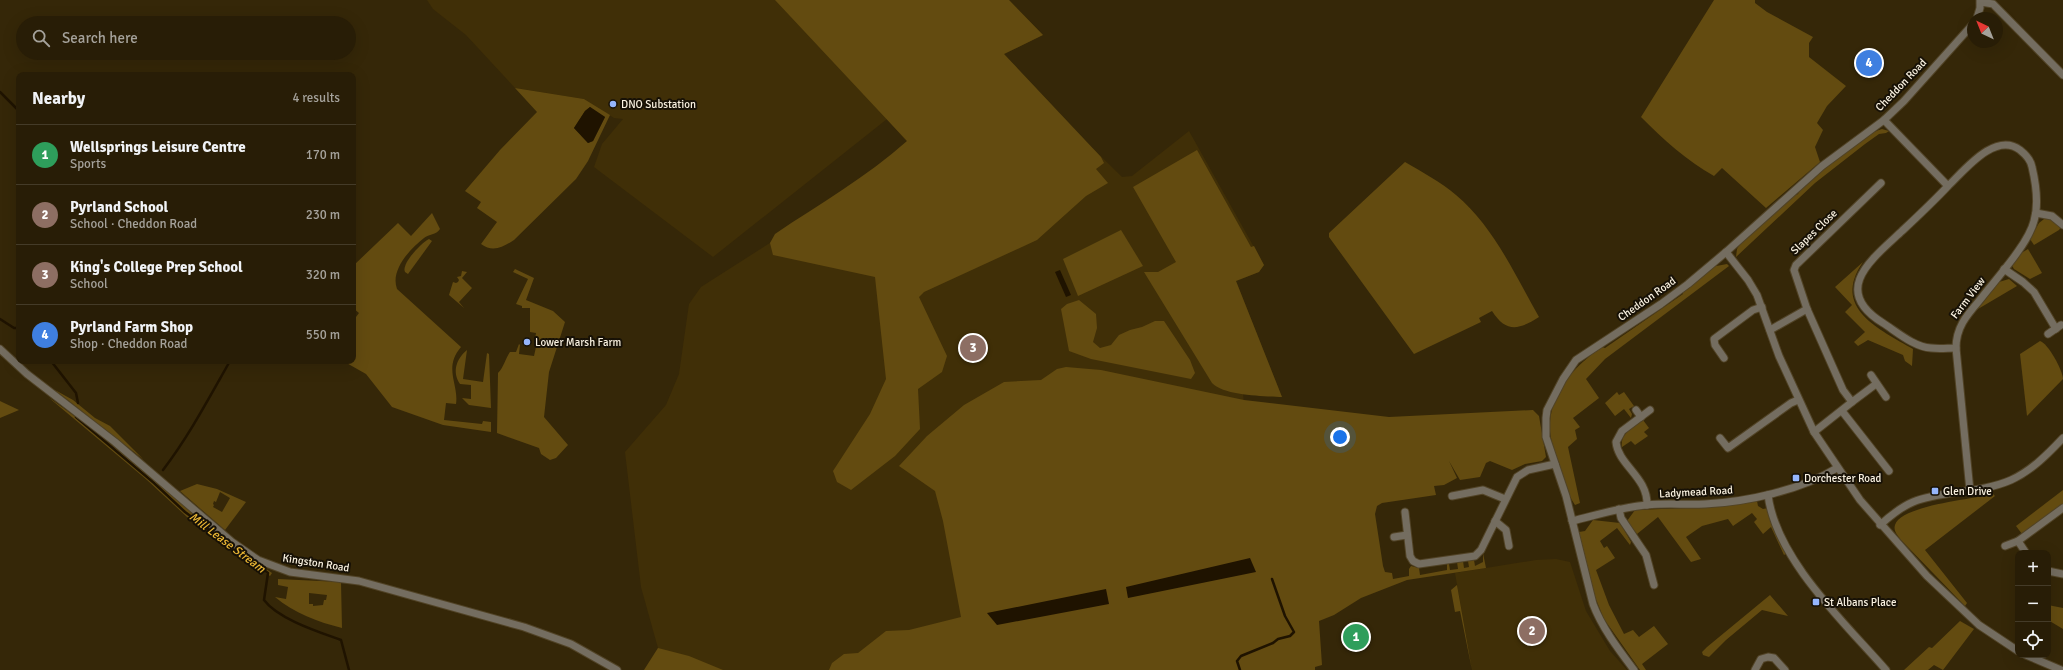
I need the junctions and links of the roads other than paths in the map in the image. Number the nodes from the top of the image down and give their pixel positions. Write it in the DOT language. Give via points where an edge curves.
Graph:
graph roads {
  1 [pos="1980,1"];
  2 [pos="1978,12"];
  3 [pos="1967,31"];
  4 [pos="2063,75"];
  5 [pos="1884,120"];
  6 [pos="1881,183"];
  7 [pos="1948,186"];
  8 [pos="2036,213"];
  9 [pos="2063,226"];
  10 [pos="1726,252"];
  11 [pos="2004,269"];
  12 [pos="1762,307"];
  13 [pos="1807,309"];
  14 [pos="1770,330"];
  15 [pos="2048,334"];
  16 [pos="1956,348"];
  17 [pos="0,350"];
  18 [pos="1724,358"];
  19 [pos="1871,375"];
  20 [pos="1876,384"];
  21 [pos="1886,397"];
  22 [pos="1798,400"];
  23 [pos="1852,402"];
  24 [pos="1636,410"];
  25 [pos="1650,410"];
  26 [pos="1842,411"];
  27 [pos="1641,417"];
  28 [pos="1814,432"];
  29 [pos="1720,438"];
  30 [pos="2063,438"];
  31 [pos="1555,464"];
  32 [pos="1837,468"];
  33 [pos="1889,471"];
  34 [pos="1970,491"];
  35 [pos="1768,495"];
  36 [pos="1452,496"];
  37 [pos="1505,499"];
  38 [pos="1647,505"];
  39 [pos="2063,508"];
  40 [pos="1620,509"];
  41 [pos="1405,512"];
  42 [pos="1494,521"];
  43 [pos="1572,521"];
  44 [pos="1880,524"];
  45 [pos="1407,535"];
  46 [pos="1394,537"];
  47 [pos="2018,541"];
  48 [pos="1509,546"];
  49 [pos="2005,546"];
  50 [pos="2024,550"];
  51 [pos="2051,572"];
  52 [pos="2063,574"];
  53 [pos="1654,585"];
  54 [pos="2015,649"];
  55 [pos="2033,658"];
  56 [pos="617,670"];
  57 [pos="1634,670"];
  58 [pos="1756,670"];
  59 [pos="1785,670"];
  60 [pos="1886,670"];
  61 [pos="2061,670"];
  1 -- 2 [label="street"];
  1 -- 4 [label="street" via="1993,4"];
  3 -- 5 [label="street, Cheddon Road"];
  5 -- 7 [label="street"];
  5 -- 10 [label="street, Cheddon Road" via="1822,166"];
  6 -- 13 [label="street, Slapes Close" via="1796,265 1794,270"];
  7 -- 8 [label="street, Farm View" via="1988,149 1998,146 2014,147 2032,164"];
  7 -- 16 [label="street, Farm View" via="1867,265 1860,278 1858,291 1868,314 1908,339 1930,348"];
  8 -- 9 [label="street" via="2052,216"];
  8 -- 11 [label="street, Farm View" via="2029,233"];
  10 -- 12 [label="street" via="1748,280"];
  10 -- 31 [label="street, Cheddon Road" via="1661,304 1576,360 1555,392 1546,418 1546,437"];
  11 -- 15 [label="street" via="2034,292 2059,327"];
  11 -- 16 [label="street, Farm View" via="1962,321 1956,336"];
  12 -- 14 [label="street"];
  12 -- 18 [label="street" via="1753,310 1714,339"];
  13 -- 14 [label="street"];
  13 -- 23 [label="street, Slapes Close" via="1843,390"];
  14 -- 22 [label="street" via="1778,356"];
  16 -- 34 [label="street"];
  17 -- 56 [label="street, Kingston Road" via="232,542 258,560 290,572 359,581 524,628 571,644"];
  19 -- 20 [label="street"];
  20 -- 21 [label="street"];
  20 -- 23 [label="street"];
  22 -- 28 [label="street"];
  22 -- 29 [label="street" via="1730,451"];
  23 -- 26 [label="street"];
  24 -- 27 [label="street"];
  25 -- 27 [label="street, Ladymead Road"];
  26 -- 28 [label="street"];
  26 -- 33 [label="street"];
  27 -- 38 [label="street, Ladymead Road" via="1622,431 1616,442 1620,453 1645,491"];
  28 -- 32 [label="street"];
  30 -- 34 [label="street" via="2044,457 2012,480"];
  31 -- 37 [label="street" via="1524,471 1515,480"];
  31 -- 43 [label="street, Cheddon Road"];
  32 -- 35 [label="street, Ladymead Road" via="1818,478"];
  32 -- 44 [label="street"];
  34 -- 44 [label="street" via="1914,502"];
  35 -- 38 [label="street, Ladymead Road" via="1706,504"];
  35 -- 60 [label="street" via="1776,525 1794,561"];
  36 -- 37 [label="street" via="1482,490"];
  37 -- 42 [label="street"];
  38 -- 40 [label="street, Ladymead Road"];
  39 -- 47 [label="street"];
  40 -- 43 [label="street, Ladymead Road"];
  40 -- 53 [label="street" via="1621,518 1646,555"];
  41 -- 45 [label="street"];
  42 -- 45 [label="street" via="1480,551 1475,556 1463,558 1416,563 1410,556"];
  42 -- 48 [label="street" via="1506,530"];
  43 -- 57 [label="street, Cheddon Road" via="1596,613"];
  44 -- 54 [label="street" via="1927,576 1979,625"];
  45 -- 46 [label="street"];
  47 -- 49 [label="street"];
  47 -- 50 [label="street"];
  51 -- 52 [label="street"];
  55 -- 61 [label="street"];
  58 -- 59 [label="street" via="1761,660 1768,657 1774,658"];
}
